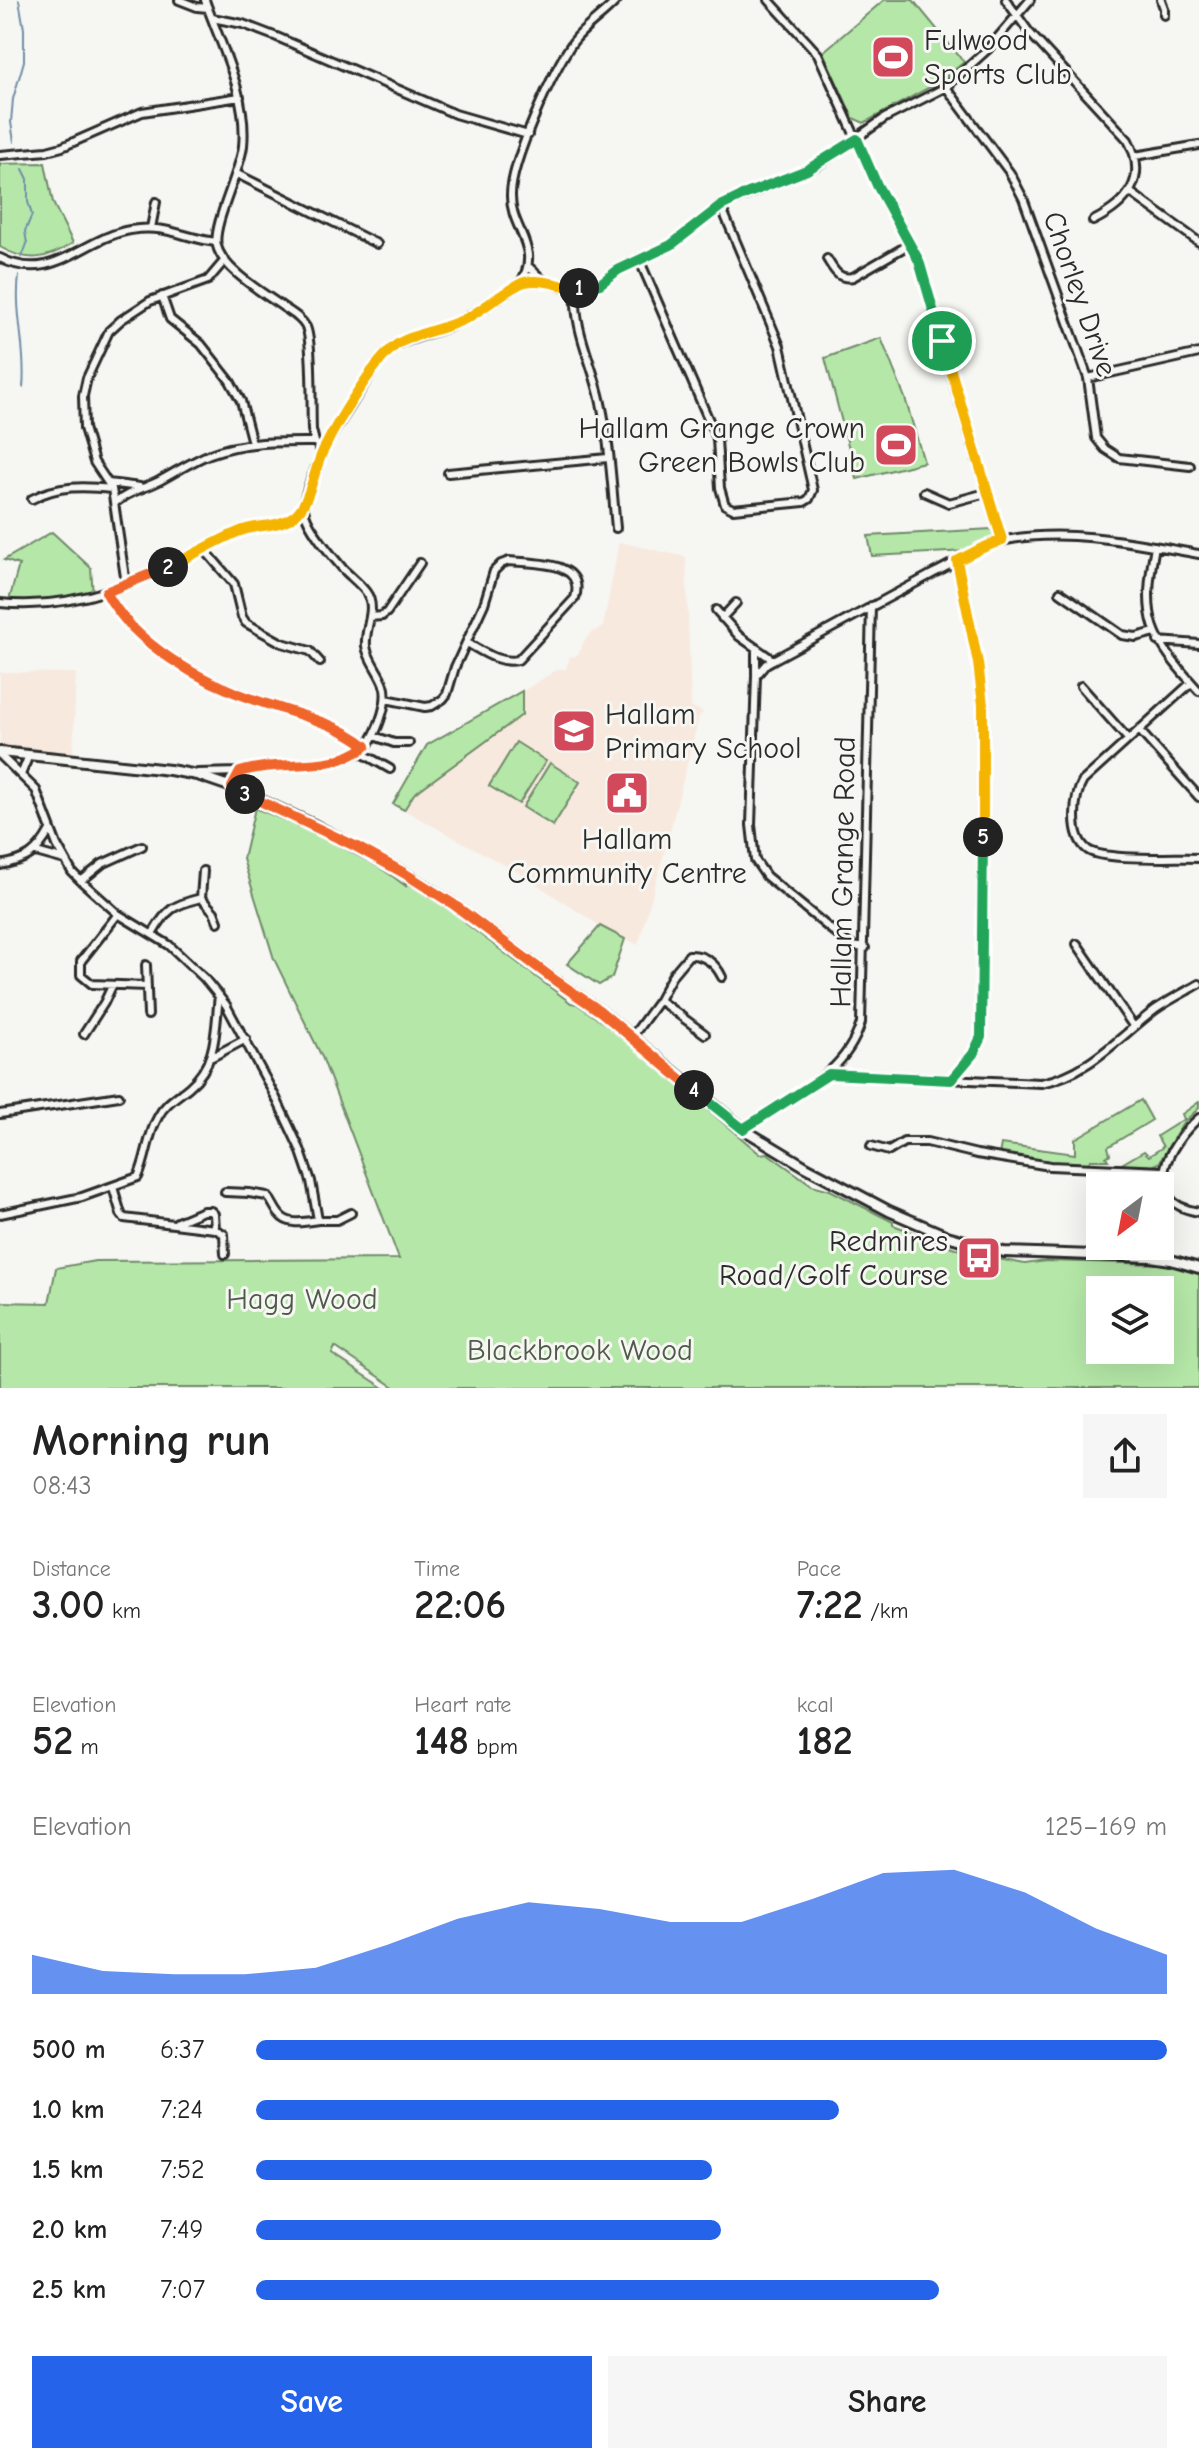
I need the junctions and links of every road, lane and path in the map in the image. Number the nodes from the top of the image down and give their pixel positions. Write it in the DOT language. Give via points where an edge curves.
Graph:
graph roads {
  1 [pos="179,0"];
  2 [pos="205,0"];
  3 [pos="617,0"];
  4 [pos="769,0"];
  5 [pos="1006,0"];
  6 [pos="1030,0"];
  7 [pos="1161,0"];
  8 [pos="208,8"];
  9 [pos="1015,15"];
  10 [pos="1164,15"];
  11 [pos="212,18"];
  12 [pos="946,87"];
  13 [pos="240,97"];
  14 [pos="528,135"];
  15 [pos="857,139"];
  16 [pos="1199,145"];
  17 [pos="0,155"];
  18 [pos="1135,156"];
  19 [pos="237,174"];
  20 [pos="1130,192"];
  21 [pos="156,202"];
  22 [pos="721,206"];
  23 [pos="1093,221"];
  24 [pos="151,228"];
  25 [pos="216,242"];
  26 [pos="1199,242"];
  27 [pos="377,244"];
  28 [pos="910,244"];
  29 [pos="0,258"];
  30 [pos="639,259"];
  31 [pos="827,259"];
  32 [pos="225,260"];
  33 [pos="528,266"];
  34 [pos="521,282"];
  35 [pos="545,282"];
  36 [pos="576,288"];
  37 [pos="162,296"];
  38 [pos="1199,353"];
  39 [pos="1088,378"];
  40 [pos="315,442"];
  41 [pos="252,443"];
  42 [pos="322,451"];
  43 [pos="608,458"];
  44 [pos="1190,466"];
  45 [pos="448,473"];
  46 [pos="110,486"];
  47 [pos="142,488"];
  48 [pos="924,492"];
  49 [pos="986,493"];
  50 [pos="32,499"];
  51 [pos="115,503"];
  52 [pos="303,507"];
  53 [pos="616,528"];
  54 [pos="1002,540"];
  55 [pos="1155,546"];
  56 [pos="205,550"];
  57 [pos="1199,554"];
  58 [pos="957,561"];
  59 [pos="420,563"];
  60 [pos="126,584"];
  61 [pos="106,592"];
  62 [pos="1060,592"];
  63 [pos="1070,599"];
  64 [pos="0,603"];
  65 [pos="736,603"];
  66 [pos="871,606"];
  67 [pos="1065,607"];
  68 [pos="716,610"];
  69 [pos="370,617"];
  70 [pos="722,618"];
  71 [pos="1155,632"];
  72 [pos="1158,641"];
  73 [pos="467,643"];
  74 [pos="1199,644"];
  75 [pos="756,649"];
  76 [pos="773,660"];
  77 [pos="320,662"];
  78 [pos="756,676"];
  79 [pos="1191,683"];
  80 [pos="1081,686"];
  81 [pos="1199,691"];
  82 [pos="386,699"];
  83 [pos="1139,730"];
  84 [pos="374,736"];
  85 [pos="1128,739"];
  86 [pos="409,743"];
  87 [pos="366,746"];
  88 [pos="360,752"];
  89 [pos="0,754"];
  90 [pos="29,755"];
  91 [pos="390,769"];
  92 [pos="240,772"];
  93 [pos="191,774"];
  94 [pos="21,775"];
  95 [pos="232,787"];
  96 [pos="1199,797"];
  97 [pos="50,830"];
  98 [pos="142,846"];
  99 [pos="36,852"];
  100 [pos="1199,858"];
  101 [pos="65,860"];
  102 [pos="0,865"];
  103 [pos="203,871"];
  104 [pos="81,881"];
  105 [pos="201,898"];
  106 [pos="118,914"];
  107 [pos="218,922"];
  108 [pos="153,933"];
  109 [pos="1077,944"];
  110 [pos="865,948"];
  111 [pos="146,965"];
  112 [pos="722,977"];
  113 [pos="1199,984"];
  114 [pos="112,986"];
  115 [pos="147,986"];
  116 [pos="219,995"];
  117 [pos="659,1000"];
  118 [pos="148,1015"];
  119 [pos="1134,1027"];
  120 [pos="84,1034"];
  121 [pos="705,1034"];
  122 [pos="632,1037"];
  123 [pos="246,1039"];
  124 [pos="212,1057"];
  125 [pos="829,1074"];
  126 [pos="951,1080"];
  127 [pos="119,1096"];
  128 [pos="0,1114"];
  129 [pos="1199,1118"];
  130 [pos="743,1129"];
  131 [pos="871,1146"];
  132 [pos="1163,1171"];
  133 [pos="113,1187"];
  134 [pos="225,1192"];
  135 [pos="1199,1212"];
  136 [pos="351,1213"];
  137 [pos="0,1214"];
  138 [pos="318,1220"];
  139 [pos="174,1223"];
  140 [pos="215,1229"];
  141 [pos="225,1254"];
  142 [pos="1199,1268"];
  1 -- 8 [label="street"];
  2 -- 8 [label="street"];
  3 -- 14 [label="street" via="573,42"];
  4 -- 15 [label="street" via="818,54"];
  5 -- 9 [label="street"];
  6 -- 9 [label="street"];
  7 -- 10 [label="street"];
  8 -- 11 [label="street"];
  9 -- 12 [label="street" via="974,64"];
  9 -- 18 [label="street" via="1128,140"];
  11 -- 13 [label="street"];
  11 -- 14 [label="street" via="277,37 455,114"];
  12 -- 15 [label="street" via="885,118"];
  12 -- 39 [label="street, Chorley Drive" via="1017,186"];
  13 -- 17 [label="street" via="142,112 62,147"];
  13 -- 19 [label="street" via="243,142"];
  14 -- 33 [label="street" via="510,199 527,246"];
  15 -- 22 [label="street" via="807,170"];
  15 -- 28 [label="street"];
  16 -- 18 [label="street"];
  18 -- 20 [label="street"];
  19 -- 25 [label="street"];
  19 -- 27 [label="street"];
  20 -- 23 [label="street" via="1118,207"];
  20 -- 26 [label="street"];
  21 -- 24 [label="street"];
  22 -- 30 [label="street" via="671,245"];
  22 -- 30 [label="street" via="780,346 813,490 809,499 733,509 723,501 717,439"];
  24 -- 25 [label="street"];
  24 -- 29 [label="street" via="112,235 45,266 16,265"];
  25 -- 32 [label="street"];
  28 -- 31 [label="street" via="846,279"];
  28 -- 49 [label="street" via="923,271"];
  30 -- 36 [label="street" via="600,284"];
  32 -- 37 [label="street" via="208,280"];
  32 -- 40 [label="street" via="304,324"];
  33 -- 34 [label="street"];
  33 -- 35 [label="street"];
  34 -- 35 [label="street"];
  34 -- 42 [label="street" via="469,317 404,340 386,352"];
  35 -- 36 [label="street"];
  36 -- 43 [label="street" via="575,314 602,405"];
  37 -- 41 [label="street" via="170,319 201,344 230,381"];
  37 -- 46 [label="street" via="109,331 87,378 84,428 94,462"];
  38 -- 39 [label="street"];
  39 -- 44 [label="street, Chorley Drive" via="1094,430 1105,449 1127,460"];
  40 -- 41 [label="street"];
  40 -- 42 [label="street"];
  41 -- 47 [label="street" via="212,453"];
  42 -- 52 [label="street"];
  43 -- 45 [label="street"];
  43 -- 53 [label="street"];
  46 -- 47 [label="street"];
  46 -- 50 [label="street" via="79,486"];
  46 -- 51 [label="street"];
  47 -- 51 [label="street"];
  48 -- 49 [label="street" via="949,503"];
  49 -- 54 [label="street"];
  51 -- 60 [label="street"];
  52 -- 56 [label="street" via="278,524 239,531"];
  52 -- 69 [label="street" via="344,570 367,592"];
  54 -- 55 [label="street" via="1075,537"];
  54 -- 58 [label="street"];
  55 -- 57 [label="street"];
  55 -- 71 [label="street" via="1148,591"];
  56 -- 60 [label="street"];
  56 -- 77 [label="street" via="234,584 246,623 310,651"];
  58 -- 66 [label="street"];
  58 -- 126 [label="street" via="983,705 981,1037"];
  59 -- 69 [label="street" via="387,612"];
  60 -- 61 [label="street"];
  61 -- 64 [label="street" via="44,604"];
  61 -- 87 [label="street" via="129,626 188,668 244,696 328,724"];
  62 -- 63 [label="street"];
  63 -- 67 [label="street"];
  63 -- 71 [label="street" via="1122,635"];
  65 -- 70 [label="street"];
  66 -- 76 [label="street"];
  66 -- 110 [label="street, Hallam Grange Road"];
  68 -- 70 [label="street"];
  69 -- 82 [label="street" via="366,646"];
  70 -- 75 [label="street"];
  71 -- 72 [label="street"];
  72 -- 74 [label="street"];
  72 -- 79 [label="street"];
  73 -- 73 [label="street" via="501,564 564,568 574,576 575,598 518,660 497,659"];
  73 -- 82 [label="street" via="447,694 437,704 425,707"];
  75 -- 76 [label="street"];
  75 -- 78 [label="street"];
  76 -- 78 [label="street"];
  78 -- 110 [label="street" via="751,825 755,860 766,876 851,946"];
  79 -- 81 [label="street"];
  79 -- 83 [label="street"];
  80 -- 85 [label="street"];
  82 -- 84 [label="street"];
  83 -- 85 [label="street"];
  83 -- 96 [label="street"];
  84 -- 86 [label="street"];
  84 -- 87 [label="street"];
  85 -- 100 [label="street" via="1080,786 1075,826 1081,844 1102,855"];
  87 -- 88 [label="street"];
  88 -- 91 [label="street"];
  88 -- 92 [label="street"];
  89 -- 90 [label="street"];
  89 -- 94 [label="street"];
  90 -- 93 [label="street"];
  90 -- 94 [label="street"];
  92 -- 93 [label="street"];
  92 -- 95 [label="street"];
  93 -- 95 [label="street"];
  94 -- 97 [label="street" via="41,799"];
  95 -- 122 [label="street" via="404,873"];
  97 -- 99 [label="street"];
  97 -- 101 [label="street"];
  98 -- 104 [label="street" via="102,864"];
  99 -- 101 [label="street"];
  99 -- 102 [label="street"];
  101 -- 104 [label="street"];
  103 -- 105 [label="street"];
  104 -- 106 [label="street"];
  105 -- 107 [label="street"];
  105 -- 108 [label="street" via="174,906"];
  106 -- 108 [label="street"];
  106 -- 114 [label="street" via="80,966 87,982"];
  108 -- 116 [label="street"];
  109 -- 119 [label="street"];
  110 -- 125 [label="street, Hallam Grange Road" via="861,1023 846,1055"];
  111 -- 115 [label="street"];
  112 -- 117 [label="street" via="714,964 689,955"];
  113 -- 119 [label="street"];
  114 -- 115 [label="street"];
  114 -- 120 [label="street"];
  115 -- 118 [label="street"];
  116 -- 123 [label="street"];
  116 -- 124 [label="street"];
  117 -- 121 [label="street"];
  117 -- 122 [label="street"];
  119 -- 126 [label="street" via="1095,1060 1055,1081"];
  122 -- 130 [label="street"];
  123 -- 124 [label="street"];
  123 -- 138 [label="street" via="300,1149"];
  124 -- 133 [label="street" via="201,1076 159,1115 138,1177"];
  125 -- 126 [label="street"];
  125 -- 130 [label="street, Hallam Grange Road"];
  127 -- 128 [label="street"];
  129 -- 132 [label="street" via="1179,1138"];
  130 -- 142 [label="street" via="889,1211 974,1245 1033,1255 1151,1257"];
  131 -- 132 [label="street" via="889,1151 904,1142 927,1142 1050,1166"];
  132 -- 135 [label="street" via="1171,1200"];
  133 -- 137 [label="street"];
  133 -- 139 [label="street" via="124,1218"];
  134 -- 138 [label="street" via="267,1196 281,1217 293,1223"];
  136 -- 138 [label="street"];
  139 -- 140 [label="street"];
  139 -- 140 [label="street" via="208,1210 214,1214"];
  140 -- 141 [label="street" via="224,1234"];
}
